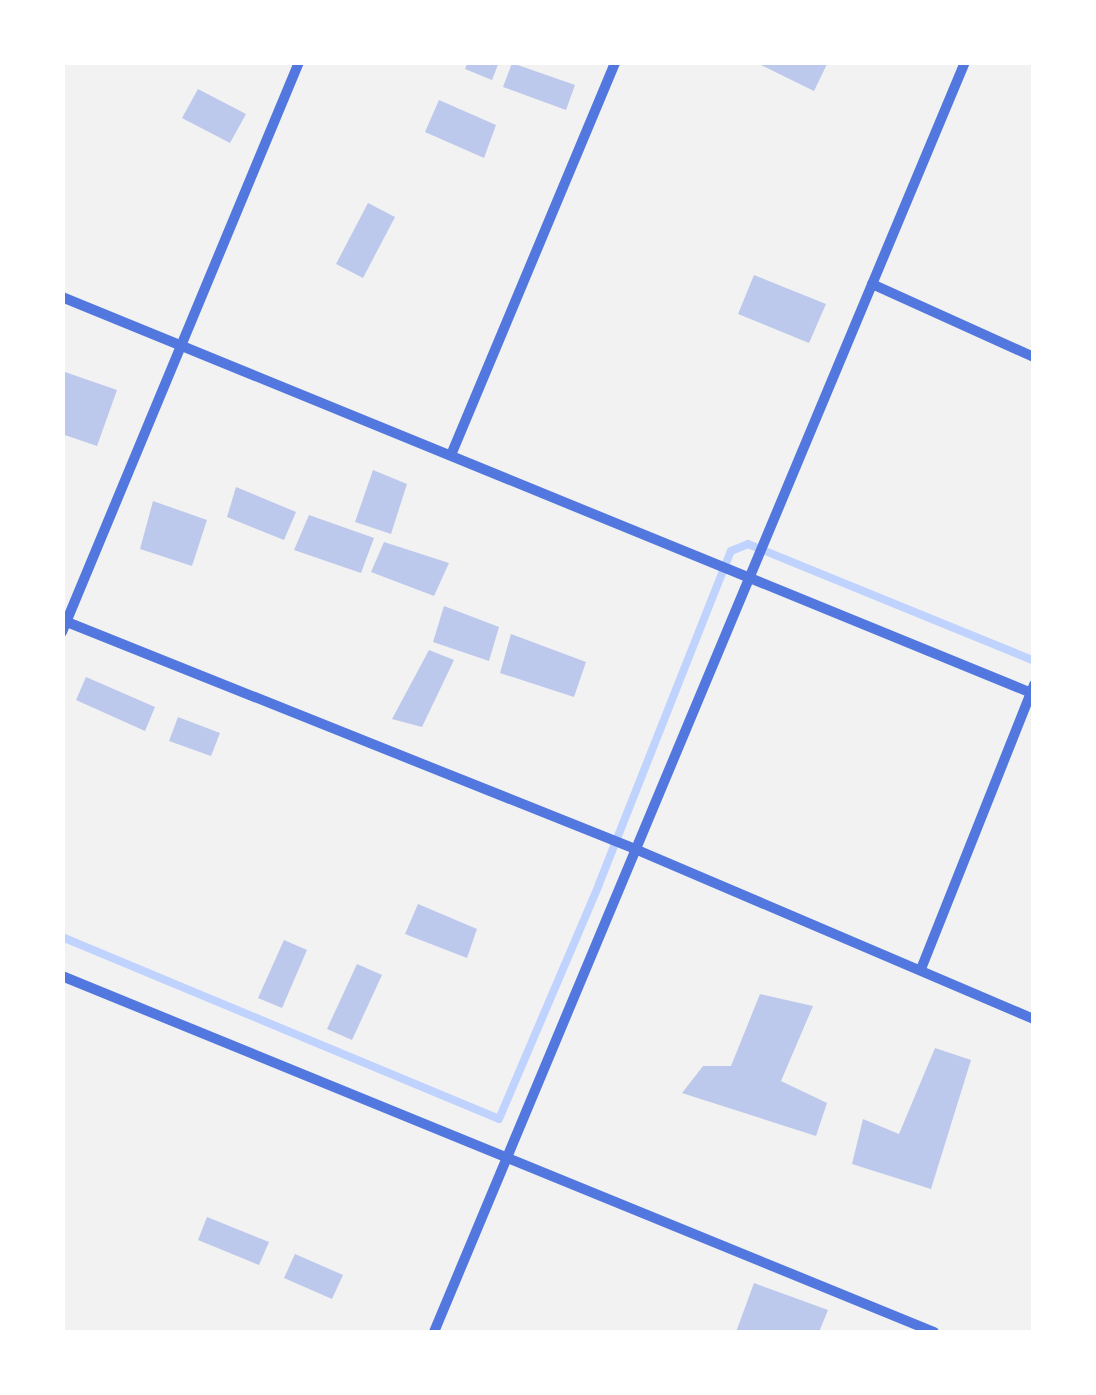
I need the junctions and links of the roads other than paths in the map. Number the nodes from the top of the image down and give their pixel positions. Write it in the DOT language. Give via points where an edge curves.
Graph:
graph roads {
  1 [pos="298,62"];
  2 [pos="615,62"];
  3 [pos="965,62"];
  4 [pos="872,284"];
  5 [pos="62,297"];
  6 [pos="182,345"];
  7 [pos="1034,357"];
  8 [pos="451,455"];
  9 [pos="748,577"];
  10 [pos="64,625"];
  11 [pos="1032,691"];
  12 [pos="635,848"];
  13 [pos="921,969"];
  14 [pos="62,976"];
  15 [pos="1034,1018"];
  16 [pos="505,1157"];
  17 [pos="434,1332"];
  18 [pos="934,1332"];
  1 -- 6 [label="street"];
  2 -- 8 [label="street"];
  3 -- 4 [label="street"];
  4 -- 7 [label="street"];
  4 -- 9 [label="street"];
  5 -- 6 [label="street"];
  6 -- 8 [label="street"];
  6 -- 10 [label="street"];
  8 -- 9 [label="street"];
  9 -- 11 [label="street"];
  9 -- 12 [label="street"];
  10 -- 12 [label="street"];
  11 -- 13 [label="street"];
  12 -- 13 [label="street"];
  12 -- 16 [label="street"];
  13 -- 15 [label="street"];
  14 -- 16 [label="street"];
  16 -- 17 [label="street"];
  16 -- 18 [label="street"];
}
